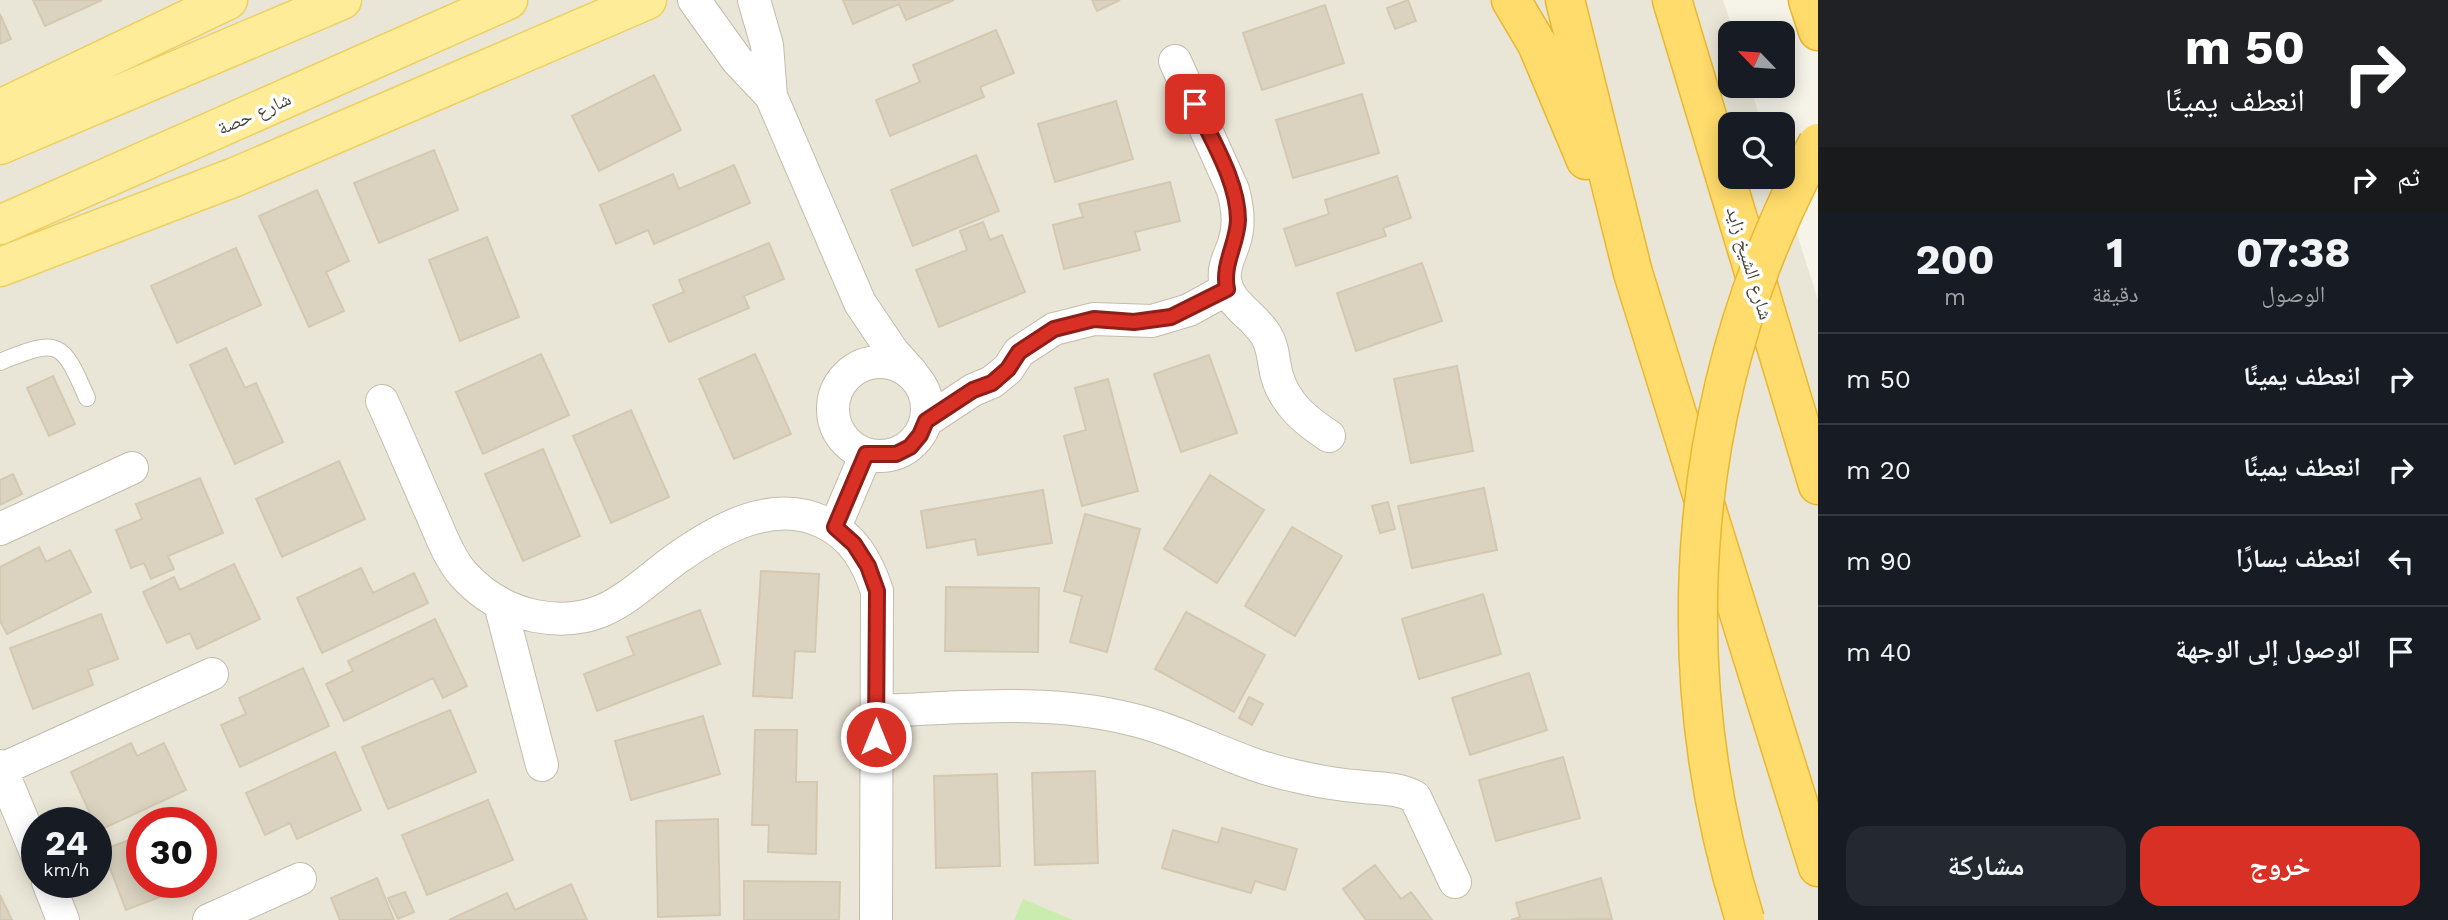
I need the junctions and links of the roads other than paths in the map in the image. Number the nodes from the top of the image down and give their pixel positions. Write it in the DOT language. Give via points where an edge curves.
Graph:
graph roads {
  1 [pos="228,0"];
  2 [pos="342,0"];
  3 [pos="509,0"];
  4 [pos="647,0"];
  5 [pos="694,0"];
  6 [pos="754,0"];
  7 [pos="1511,0"];
  8 [pos="1565,0"];
  9 [pos="1672,0"];
  10 [pos="1808,0"];
  11 [pos="1818,31"];
  12 [pos="1175,61"];
  13 [pos="771,96"];
  14 [pos="0,109"];
  15 [pos="1818,143"];
  16 [pos="0,145"];
  17 [pos="0,225"];
  18 [pos="0,267"];
  19 [pos="1633,272"];
  20 [pos="1227,289"];
  21 [pos="860,303"];
  22 [pos="0,362"];
  23 [pos="846,376"];
  24 [pos="916,378"];
  25 [pos="973,390"];
  26 [pos="87,398"];
  27 [pos="382,401"];
  28 [pos="926,421"];
  29 [pos="1329,436"];
  30 [pos="866,454"];
  31 [pos="132,468"];
  32 [pos="1818,485"];
  33 [pos="835,527"];
  34 [pos="0,529"];
  35 [pos="500,604"];
  36 [pos="212,674"];
  37 [pos="876,711"];
  38 [pos="542,765"];
  39 [pos="0,769"];
  40 [pos="21,818"];
  41 [pos="1818,867"];
  42 [pos="300,879"];
  43 [pos="1455,882"];
  44 [pos="55,898"];
  45 [pos="268,908"];
  46 [pos="64,920"];
  47 [pos="209,920"];
  48 [pos="876,920"];
  49 [pos="1745,920"];
  1 -- 14 [label="main road"];
  2 -- 16 [label="main road"];
  3 -- 17 [label="main road, شارع حصة"];
  4 -- 18 [label="main road" via="235,177"];
  5 -- 13 [label="street" via="737,60"];
  6 -- 13 [label="street" via="767,45"];
  7 -- 19 [label="highway" via="1537,44"];
  8 -- 19 [label="highway"];
  9 -- 32 [label="highway, شارع الشيخ زايد"];
  10 -- 11 [label="highway"];
  12 -- 20 [label="street" via="1237,207 1235,242 1225,268"];
  13 -- 21 [label="street"];
  15 -- 49 [label="highway, bridge" via="1771,239 1730,357 1715,418 1699,543 1696,605 1704,730 1726,853"];
  19 -- 41 [label="highway"];
  20 -- 25 [label="street" via="1171,317 1134,322 1094,319 1054,329 1019,352 992,383"];
  20 -- 29 [label="street" via="1268,338 1277,377 1289,401 1307,422"];
  21 -- 23 [label="street" via="860,328"];
  21 -- 24 [label="street" via="892,352"];
  22 -- 26 [label="lane" via="34,348 62,351"];
  23 -- 24 [label="street" via="867,364 891,362"];
  23 -- 30 [label="street" via="838,387 833,414 844,439"];
  24 -- 25 [label="street"];
  24 -- 28 [label="street" via="928,406"];
  25 -- 28 [label="street"];
  27 -- 35 [label="street" via="448,553 462,573"];
  28 -- 30 [label="street" via="910,447 896,454"];
  30 -- 33 [label="street"];
  31 -- 34 [label="street"];
  33 -- 35 [label="street" via="786,512 760,515 716,534 676,559 640,590 597,613 547,618"];
  33 -- 37 [label="street" via="854,544 877,591"];
  35 -- 38 [label="street"];
  36 -- 39 [label="street"];
  37 -- 43 [label="street" via="1031,705 1100,712 1157,726 1288,775 1403,790 1415,797"];
  37 -- 48 [label="street"];
  39 -- 40 [label="street"];
  42 -- 45 [label="street"];
  44 -- 46 [label="street"];
  45 -- 47 [label="street"];
}
